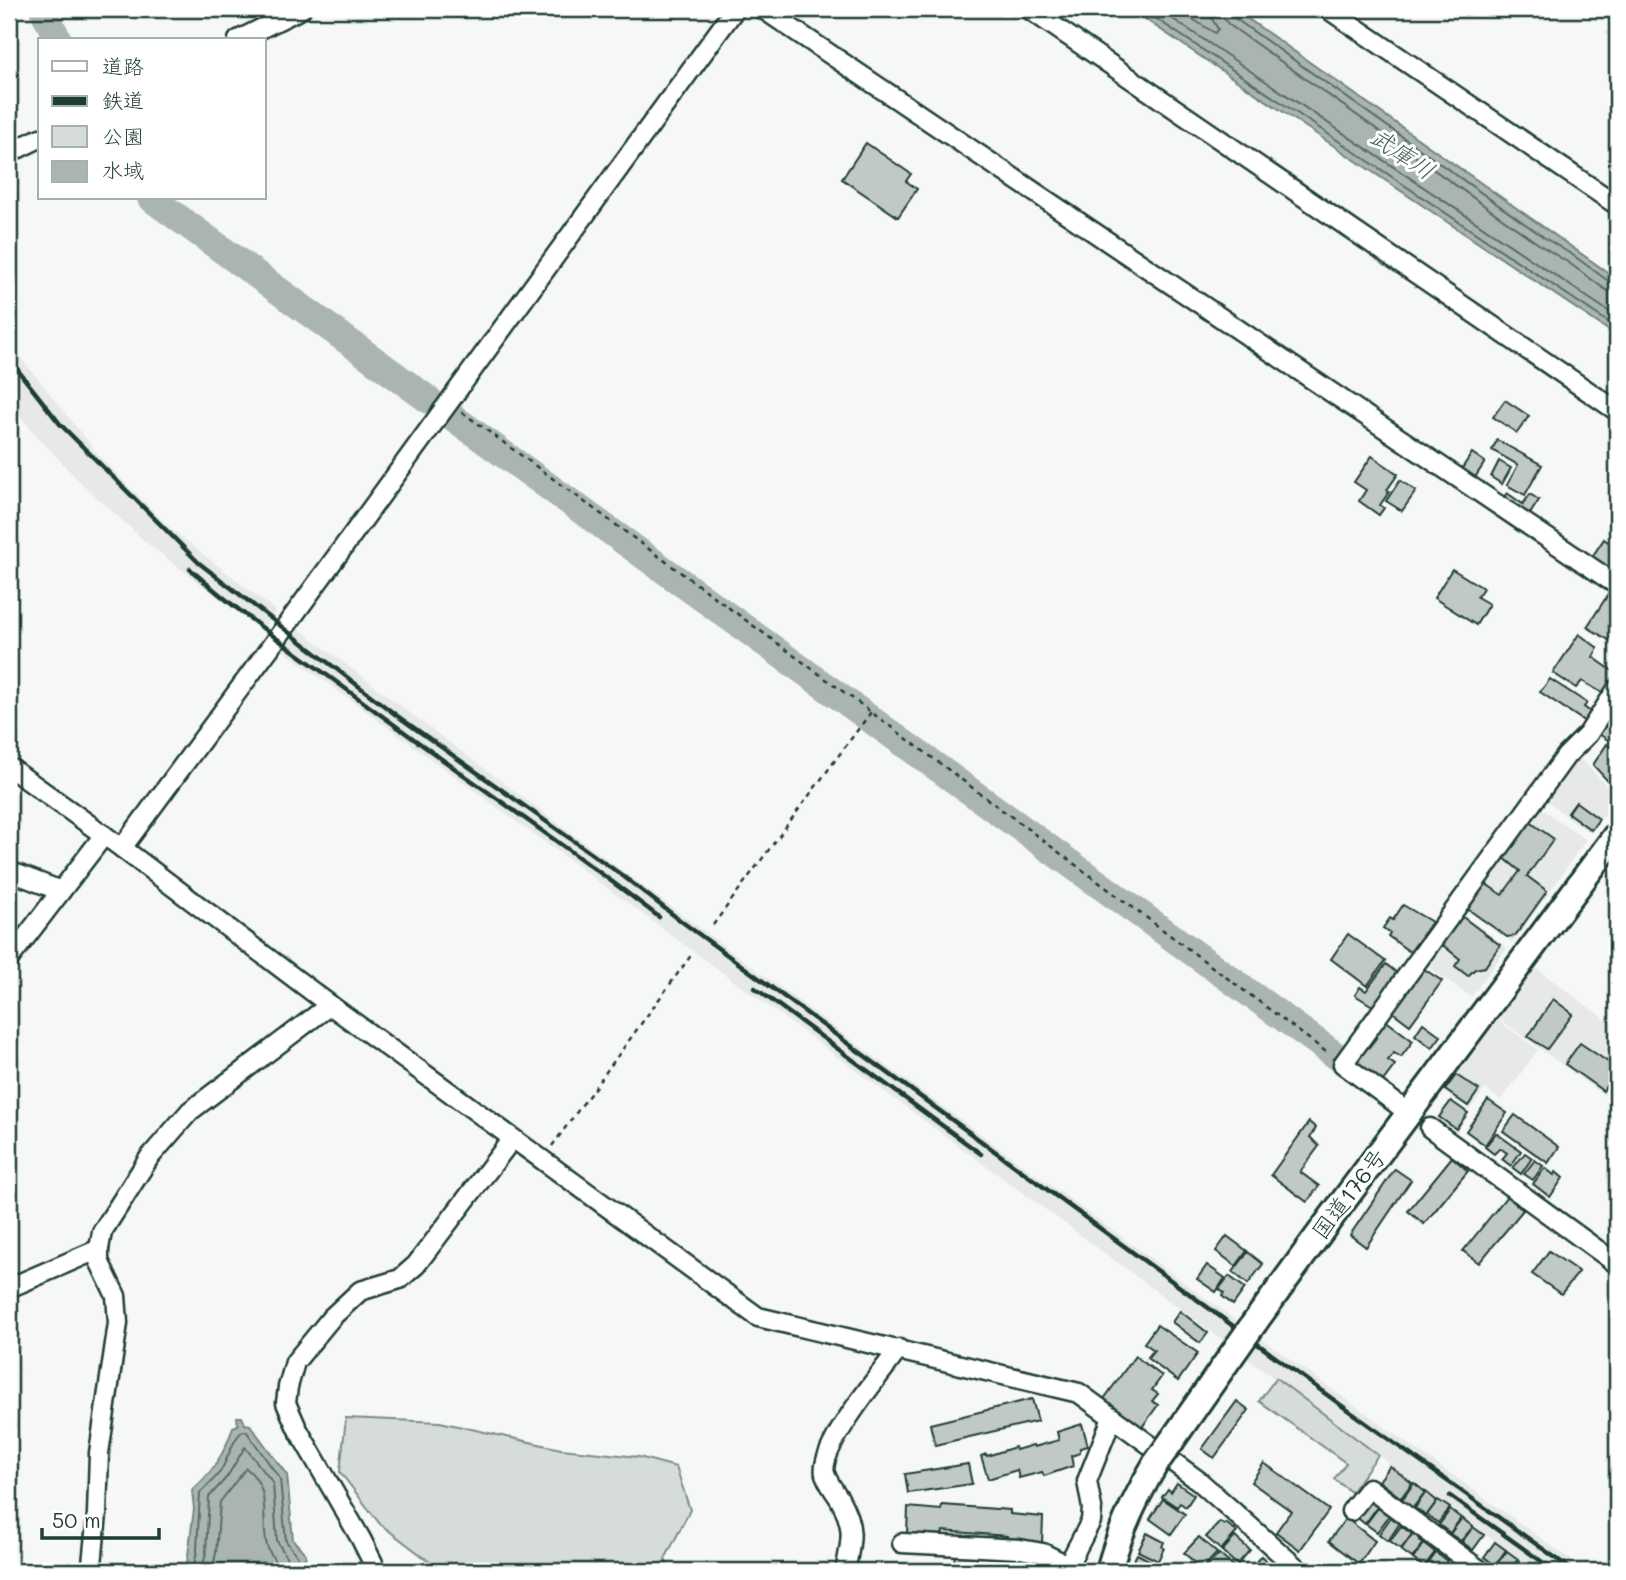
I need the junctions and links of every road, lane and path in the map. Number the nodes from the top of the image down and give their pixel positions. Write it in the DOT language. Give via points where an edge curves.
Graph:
graph roads {
  1 [pos="301,9"];
  2 [pos="735,9"];
  3 [pos="763,9"];
  4 [pos="1030,9"];
  5 [pos="1328,9"];
  6 [pos="242,38"];
  7 [pos="38,139"];
  8 [pos="9,153"];
  9 [pos="1617,205"];
  10 [pos="449,402"];
  11 [pos="1617,411"];
  12 [pos="1617,585"];
  13 [pos="1617,689"];
  14 [pos="871,712"];
  15 [pos="9,766"];
  16 [pos="1617,834"];
  17 [pos="104,835"];
  18 [pos="122,848"];
  19 [pos="9,872"];
  20 [pos="61,891"];
  21 [pos="713,925"];
  22 [pos="692,954"];
  23 [pos="9,959"];
  24 [pos="330,1005"];
  25 [pos="1343,1064"];
  26 [pos="1402,1108"];
  27 [pos="1430,1128"];
  28 [pos="512,1139"];
  29 [pos="542,1160"];
  30 [pos="99,1249"];
  31 [pos="1617,1264"];
  32 [pos="9,1288"];
  33 [pos="899,1349"];
  34 [pos="1112,1418"];
  35 [pos="1351,1511"];
  36 [pos="902,1543"];
  37 [pos="1066,1568"];
  38 [pos="95,1571"];
  39 [pos="375,1571"];
  40 [pos="845,1571"];
  41 [pos="1109,1571"];
  42 [pos="1300,1571"];
  43 [pos="1481,1571"];
  1 -- 6 [label="street"];
  2 -- 10 [label="street"];
  3 -- 12 [label="street"];
  4 -- 11 [label="street"];
  5 -- 9 [label="street"];
  7 -- 8 [label="street"];
  10 -- 14 [label="path"];
  10 -- 18 [label="street"];
  13 -- 25 [label="street"];
  14 -- 21 [label="path"];
  14 -- 25 [label="path"];
  15 -- 17 [label="street"];
  16 -- 41 [label="highway, 国道176号, bridge" via="1330,1219 1156,1463 1132,1504"];
  17 -- 18 [label="street"];
  17 -- 20 [label="street"];
  18 -- 24 [label="street"];
  19 -- 20 [label="street"];
  20 -- 23 [label="street"];
  22 -- 29 [label="path"];
  24 -- 28 [label="street"];
  24 -- 30 [label="street" via="190,1111 149,1158 102,1232"];
  25 -- 26 [label="street"];
  27 -- 31 [label="street"];
  28 -- 29 [label="street"];
  28 -- 39 [label="street" via="416,1265 400,1279 360,1291 295,1363 286,1403"];
  29 -- 33 [label="street" via="758,1317"];
  30 -- 32 [label="street"];
  30 -- 38 [label="street" via="99,1261 116,1296 118,1323 99,1453"];
  33 -- 34 [label="street" via="1079,1393"];
  33 -- 40 [label="street" via="835,1437 825,1463 825,1475 850,1519"];
  34 -- 37 [label="street" via="1087,1480 1091,1521"];
  34 -- 42 [label="street" via="1199,1481"];
  35 -- 43 [label="street" via="1368,1488"];
  36 -- 37 [label="street" via="1020,1549 1043,1553"];
}
